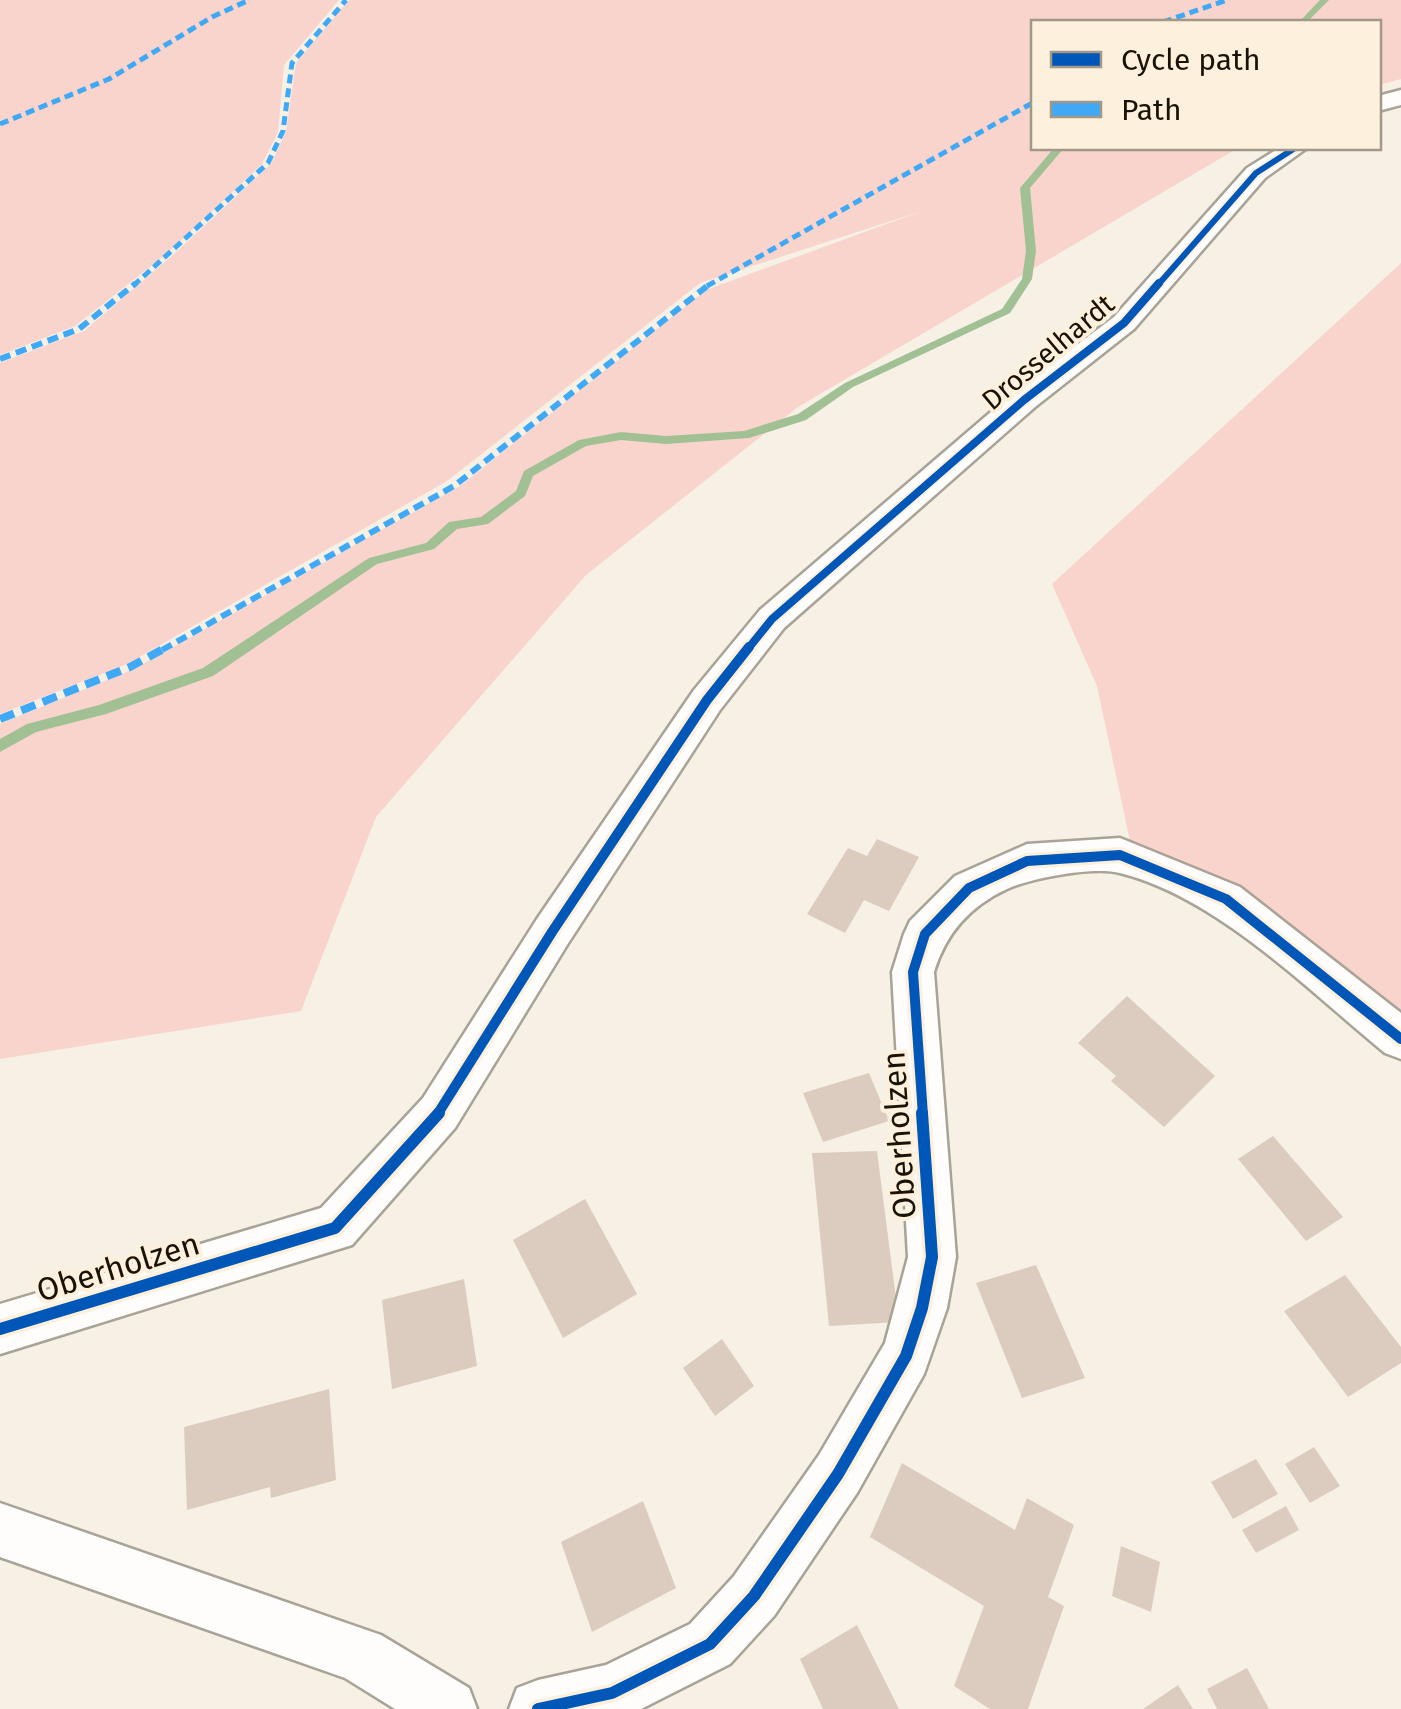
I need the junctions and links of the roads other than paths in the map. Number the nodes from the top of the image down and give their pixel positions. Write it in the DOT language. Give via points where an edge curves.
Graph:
graph roads {
  1 [pos="1292,150"];
  2 [pos="772,619"];
  3 [pos="1401,1039"];
  4 [pos="0,1329"];
  5 [pos="0,1530"];
  6 [pos="448,1709"];
  7 [pos="538,1709"];
  1 -- 2 [label="street, Drosselhardt" via="1256,174 1124,323 1024,400"];
  2 -- 4 [label="street, Oberholzen" via="696,717 439,1114 335,1228"];
  3 -- 7 [label="street, Oberholzen" via="1226,899 1120,855 1028,861 969,888 925,934 912,972 932,1257 906,1356 838,1474 754,1596 710,1644 612,1693"];
  5 -- 6 [label="street" via="360,1654"];
}
